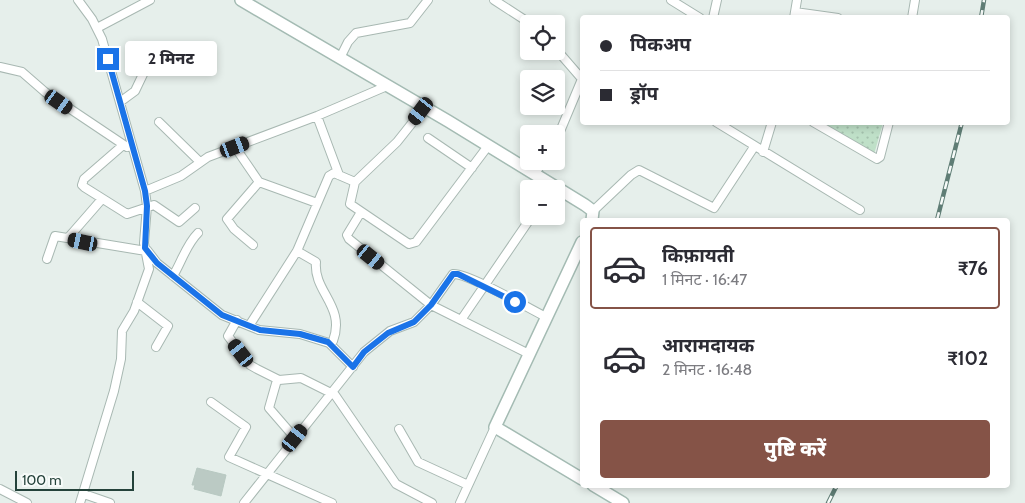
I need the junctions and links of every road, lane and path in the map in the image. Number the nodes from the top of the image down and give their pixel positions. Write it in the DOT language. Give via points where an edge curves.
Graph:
graph roads {
  1 [pos="78,0"];
  2 [pos="150,0"];
  3 [pos="241,0"];
  4 [pos="428,0"];
  5 [pos="494,0"];
  6 [pos="671,0"];
  7 [pos="717,0"];
  8 [pos="797,0"];
  9 [pos="915,0"];
  10 [pos="695,15"];
  11 [pos="714,15"];
  12 [pos="795,15"];
  13 [pos="912,15"];
  14 [pos="520,17"];
  15 [pos="97,28"];
  16 [pos="156,47"];
  17 [pos="340,58"];
  18 [pos="565,59"];
  19 [pos="0,67"];
  20 [pos="580,77"];
  21 [pos="580,84"];
  22 [pos="387,86"];
  23 [pos="120,102"];
  24 [pos="424,108"];
  25 [pos="318,116"];
  26 [pos="159,122"];
  27 [pos="563,125"];
  28 [pos="721,125"];
  29 [pos="771,125"];
  30 [pos="817,125"];
  31 [pos="887,125"];
  32 [pos="428,138"];
  33 [pos="122,146"];
  34 [pos="488,146"];
  35 [pos="235,147"];
  36 [pos="754,147"];
  37 [pos="133,150"];
  38 [pos="763,152"];
  39 [pos="200,162"];
  40 [pos="472,168"];
  41 [pos="537,170"];
  42 [pos="534,174"];
  43 [pos="339,175"];
  44 [pos="542,180"];
  45 [pos="259,182"];
  46 [pos="355,182"];
  47 [pos="145,191"];
  48 [pos="565,196"];
  49 [pos="102,199"];
  50 [pos="317,202"];
  51 [pos="147,206"];
  52 [pos="195,208"];
  53 [pos="860,210"];
  54 [pos="361,212"];
  55 [pos="593,215"];
  56 [pos="526,225"];
  57 [pos="198,233"];
  58 [pos="68,238"];
  59 [pos="253,245"];
  60 [pos="580,246"];
  61 [pos="145,249"];
  62 [pos="297,251"];
  63 [pos="47,259"];
  64 [pos="173,276"];
  65 [pos="484,286"];
  66 [pos="137,302"];
  67 [pos="431,305"];
  68 [pos="546,317"];
  69 [pos="237,320"];
  70 [pos="461,320"];
  71 [pos="249,326"];
  72 [pos="329,343"];
  73 [pos="156,347"];
  74 [pos="529,354"];
  75 [pos="353,367"];
  76 [pos="277,380"];
  77 [pos="332,393"];
  78 [pos="211,402"];
  79 [pos="495,427"];
  80 [pos="399,429"];
  81 [pos="295,438"];
  82 [pos="266,474"];
  83 [pos="580,478"];
  84 [pos="468,485"];
  85 [pos="598,488"];
  86 [pos="0,489"];
  87 [pos="84,494"];
  88 [pos="330,502"];
  89 [pos="27,503"];
  90 [pos="80,503"];
  91 [pos="110,503"];
  92 [pos="244,503"];
  93 [pos="432,503"];
  94 [pos="460,503"];
  95 [pos="623,503"];
  1 -- 15 [label="street"];
  2 -- 15 [label="street"];
  3 -- 17 [label="street"];
  4 -- 17 [label="street" via="410,23 356,33"];
  5 -- 14 [label="street"];
  6 -- 10 [label="street"];
  7 -- 11 [label="street"];
  8 -- 12 [label="street"];
  9 -- 13 [label="street"];
  15 -- 23 [label="street"];
  16 -- 23 [label="street" via="134,91"];
  17 -- 22 [label="street"];
  18 -- 20 [label="street"];
  19 -- 33 [label="street" via="22,72"];
  21 -- 27 [label="street"];
  22 -- 24 [label="street"];
  22 -- 25 [label="street"];
  23 -- 37 [label="street"];
  24 -- 34 [label="street"];
  24 -- 46 [label="street" via="397,142"];
  25 -- 35 [label="street"];
  25 -- 43 [label="street"];
  26 -- 39 [label="street"];
  28 -- 36 [label="street"];
  29 -- 38 [label="street"];
  30 -- 31 [label="street" via="877,159"];
  32 -- 40 [label="street"];
  33 -- 37 [label="street"];
  33 -- 49 [label="street" via="82,182 84,187"];
  34 -- 40 [label="street"];
  34 -- 42 [label="street"];
  35 -- 39 [label="street"];
  35 -- 45 [label="street"];
  36 -- 38 [label="street"];
  36 -- 55 [label="street" via="714,208 639,170 626,179"];
  37 -- 47 [label="street"];
  38 -- 53 [label="street"];
  39 -- 47 [label="street" via="181,176"];
  40 -- 54 [label="street" via="414,244 409,244"];
  41 -- 42 [label="street"];
  42 -- 44 [label="street"];
  43 -- 46 [label="street"];
  43 -- 50 [label="street" via="333,173 330,176"];
  45 -- 50 [label="street"];
  45 -- 59 [label="street" via="227,219"];
  46 -- 54 [label="street" via="350,204"];
  47 -- 51 [label="street"];
  48 -- 55 [label="street"];
  49 -- 51 [label="street" via="127,214"];
  49 -- 58 [label="street"];
  50 -- 62 [label="street"];
  51 -- 52 [label="street" via="159,206 179,222"];
  51 -- 61 [label="street"];
  54 -- 67 [label="street" via="348,238"];
  56 -- 65 [label="street"];
  57 -- 64 [label="street" via="186,248"];
  58 -- 61 [label="street"];
  58 -- 63 [label="street" via="53,238"];
  60 -- 68 [label="street"];
  61 -- 64 [label="street"];
  61 -- 66 [label="street" via="149,269"];
  62 -- 71 [label="street"];
  62 -- 72 [label="street" via="316,262 315,273 337,318 336,332"];
  64 -- 69 [label="street" via="222,315"];
  65 -- 67 [label="street" via="453,274"];
  65 -- 68 [label="street"];
  65 -- 70 [label="street"];
  66 -- 73 [label="street" via="168,326"];
  66 -- 87 [label="street" via="122,331 118,373"];
  67 -- 70 [label="street"];
  67 -- 75 [label="street" via="411,324 388,333 364,352"];
  68 -- 74 [label="street"];
  69 -- 71 [label="street"];
  69 -- 76 [label="street" via="229,338 250,365"];
  70 -- 74 [label="street"];
  71 -- 72 [label="street" via="263,331 300,334"];
  72 -- 75 [label="street"];
  74 -- 79 [label="street"];
  75 -- 77 [label="street"];
  76 -- 77 [label="street" via="301,378"];
  76 -- 81 [label="street" via="269,408"];
  77 -- 81 [label="street"];
  77 -- 93 [label="street" via="396,484"];
  78 -- 82 [label="street" via="246,427 228,457"];
  79 -- 83 [label="street"];
  79 -- 84 [label="street"];
  80 -- 84 [label="street" via="418,462"];
  81 -- 82 [label="street"];
  82 -- 88 [label="street"];
  82 -- 92 [label="street"];
  84 -- 94 [label="street"];
  85 -- 95 [label="street"];
  86 -- 89 [label="street"];
  87 -- 90 [label="street"];
  87 -- 91 [label="street"];
}
